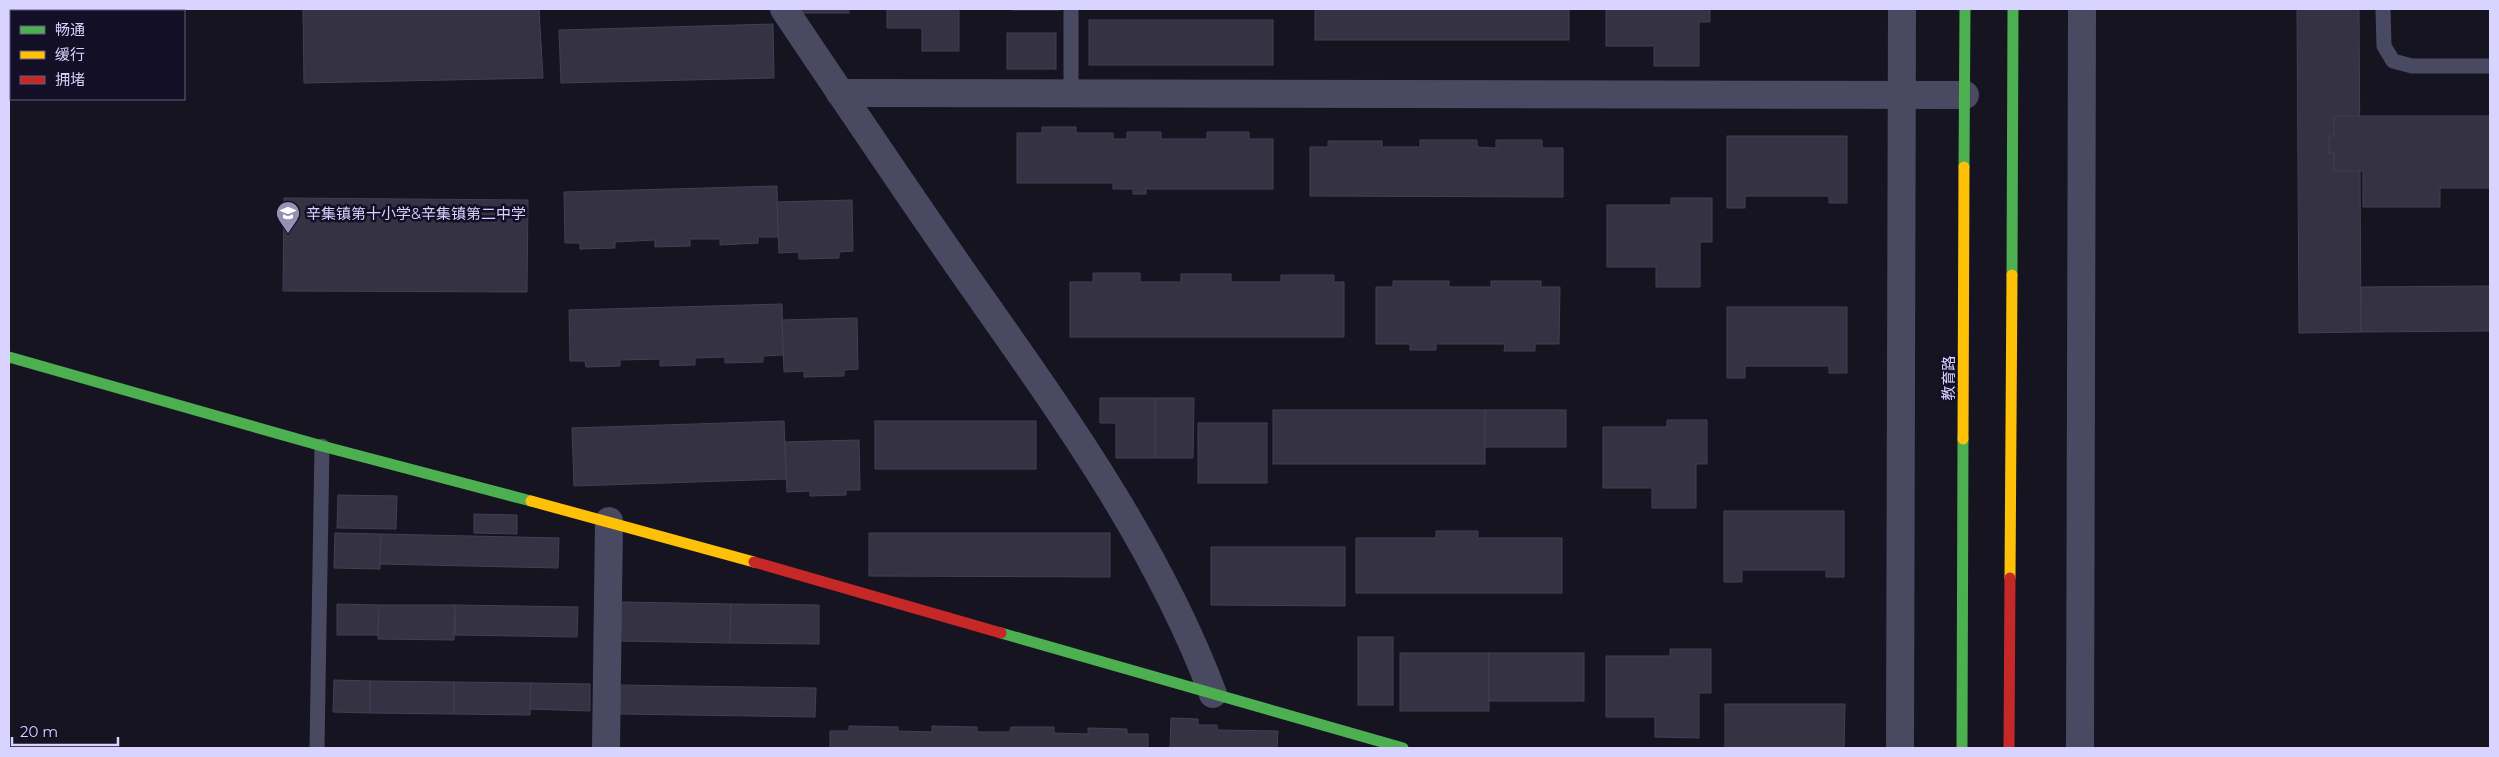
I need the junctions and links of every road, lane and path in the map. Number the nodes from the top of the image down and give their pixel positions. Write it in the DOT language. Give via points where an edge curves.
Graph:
graph roads {
  1 [pos="784,9"];
  2 [pos="1071,9"];
  3 [pos="1902,9"];
  4 [pos="1965,9"];
  5 [pos="2013,9"];
  6 [pos="2082,9"];
  7 [pos="2383,9"];
  8 [pos="2490,66"];
  9 [pos="840,93"];
  10 [pos="1071,94"];
  11 [pos="1902,95"];
  12 [pos="1965,95"];
  13 [pos="9,357"];
  14 [pos="322,446"];
  15 [pos="609,521"];
  16 [pos="1212,694"];
  17 [pos="318,748"];
  18 [pos="606,748"];
  19 [pos="1403,748"];
  20 [pos="1900,748"];
  21 [pos="1962,748"];
  22 [pos="2009,748"];
  23 [pos="2080,748"];
  1 -- 9 [label="street"];
  2 -- 10 [label="lane"];
  3 -- 11 [label="street"];
  4 -- 12 [label="main road, 教育路"];
  5 -- 22 [label="main road"];
  6 -- 23 [label="street"];
  7 -- 8 [label="lane" via="2384,46 2393,61 2412,66"];
  9 -- 10 [label="street"];
  9 -- 16 [label="street" via="1076,434 1144,547 1196,650"];
  10 -- 11 [label="street"];
  11 -- 12 [label="street"];
  11 -- 20 [label="street"];
  12 -- 21 [label="main road, 教育路"];
  13 -- 14 [label="main road"];
  14 -- 15 [label="main road"];
  14 -- 17 [label="lane"];
  15 -- 16 [label="main road"];
  15 -- 18 [label="street"];
  16 -- 19 [label="main road"];
}
